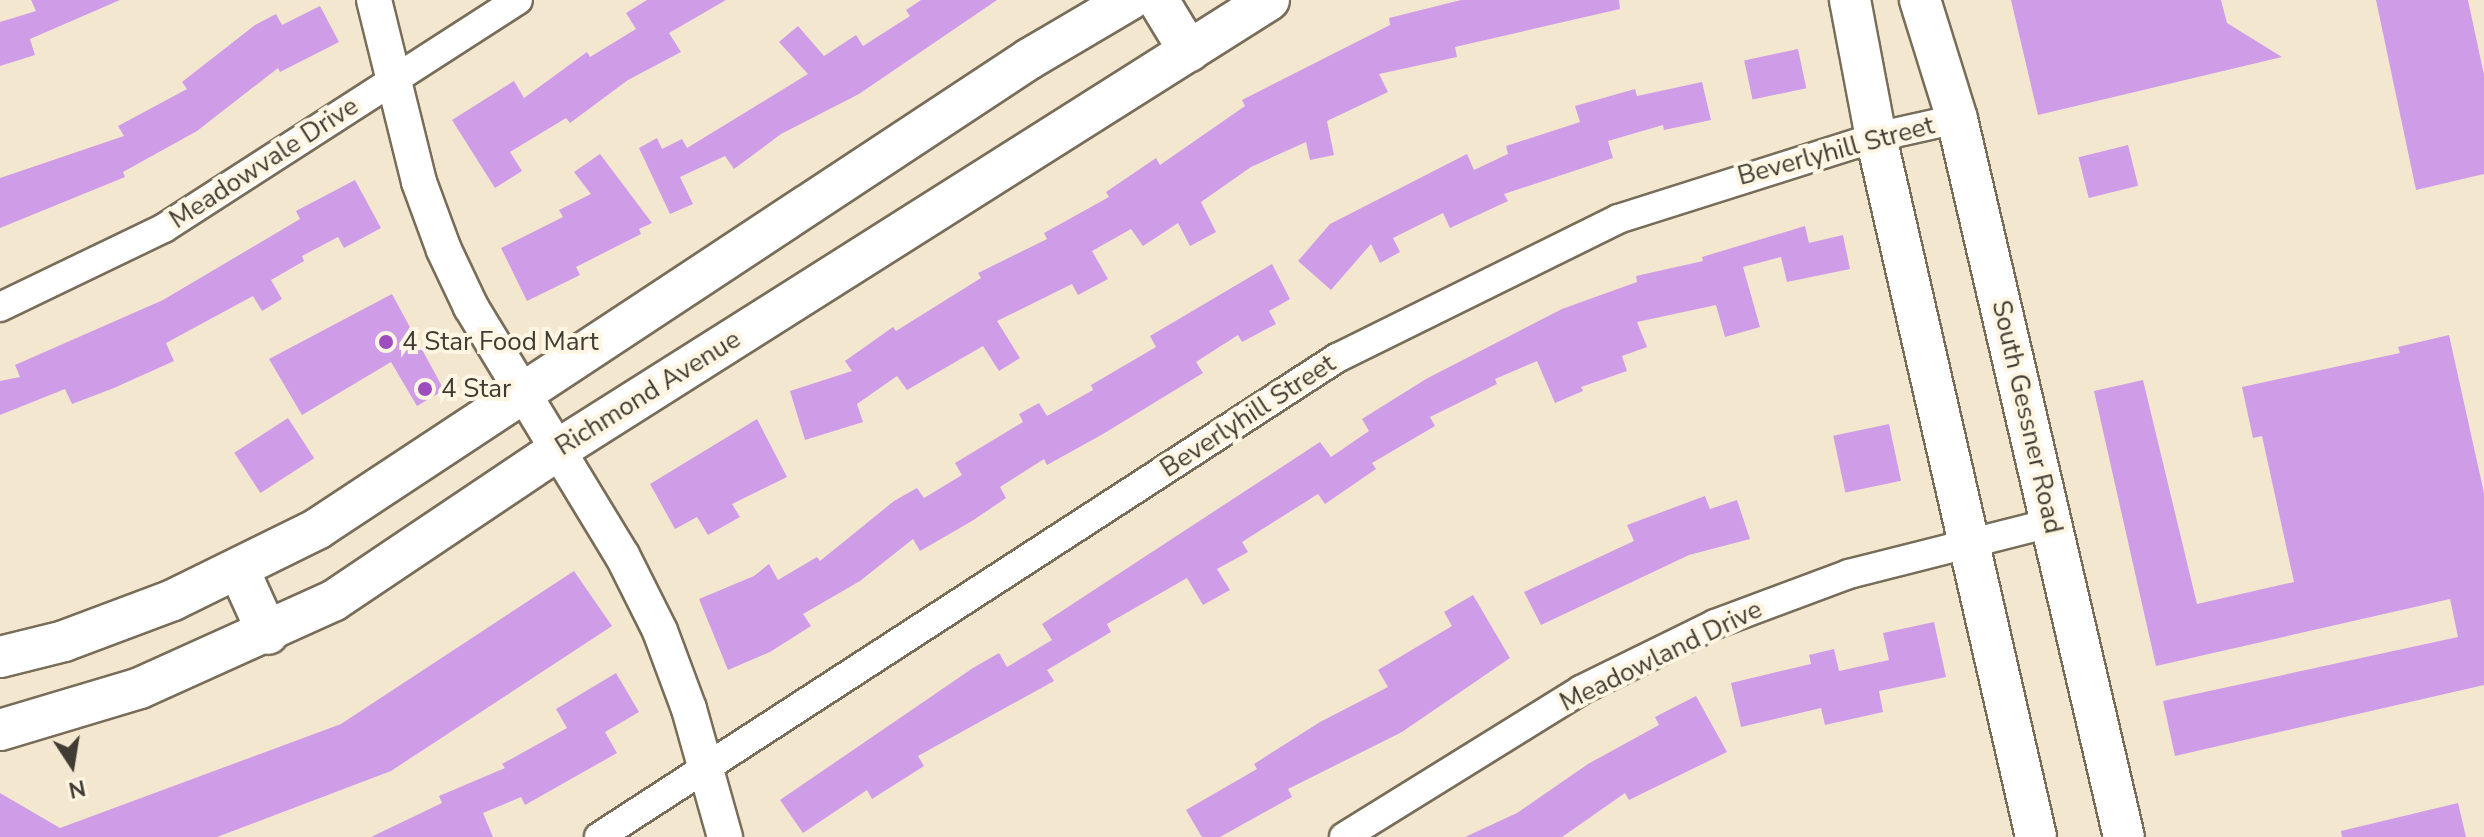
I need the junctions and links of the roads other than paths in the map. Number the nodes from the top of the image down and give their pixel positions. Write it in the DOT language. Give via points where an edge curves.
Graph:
graph roads {
  1 [pos="374,0"];
  2 [pos="518,0"];
  3 [pos="1129,0"];
  4 [pos="1158,0"];
  5 [pos="1269,0"];
  6 [pos="1850,0"];
  7 [pos="1920,0"];
  8 [pos="1189,51"];
  9 [pos="394,81"];
  10 [pos="1957,119"];
  11 [pos="1876,137"];
  12 [pos="0,307"];
  13 [pos="523,390"];
  14 [pos="559,449"];
  15 [pos="2050,523"];
  16 [pos="1968,540"];
  17 [pos="239,570"];
  18 [pos="268,634"];
  19 [pos="0,657"];
  20 [pos="0,730"];
  21 [pos="707,769"];
  22 [pos="599,837"];
  23 [pos="725,837"];
  24 [pos="1344,837"];
  25 [pos="2036,837"];
  26 [pos="2124,837"];
  1 -- 9 [label="street"];
  2 -- 9 [label="street, Meadowvale Drive"];
  3 -- 13 [label="main road" via="1029,59"];
  4 -- 8 [label="main road"];
  5 -- 8 [label="main road, Richmond Avenue"];
  6 -- 11 [label="main road"];
  7 -- 10 [label="main road, South Gessner Road"];
  8 -- 14 [label="main road, Richmond Avenue"];
  9 -- 12 [label="street, Meadowvale Drive" via="164,228"];
  9 -- 13 [label="street" via="419,182 444,250"];
  10 -- 11 [label="street, Beverlyhill Street"];
  10 -- 15 [label="main road, South Gessner Road"];
  11 -- 16 [label="main road"];
  11 -- 21 [label="street, Beverlyhill Street" via="1618,219 1337,358"];
  13 -- 14 [label="street"];
  13 -- 17 [label="main road" via="317,529"];
  14 -- 18 [label="main road, Richmond Avenue" via="333,601"];
  14 -- 21 [label="street" via="660,631"];
  15 -- 16 [label="street, Meadowland Drive"];
  15 -- 26 [label="main road, South Gessner Road"];
  16 -- 24 [label="street, Meadowland Drive" via="1849,574 1715,624 1581,690"];
  16 -- 25 [label="main road"];
  17 -- 18 [label="main road"];
  17 -- 19 [label="main road" via="114,624"];
  18 -- 20 [label="main road, Richmond Avenue" via="140,688"];
  21 -- 22 [label="street, Beverlyhill Street"];
  21 -- 23 [label="street"];
}
